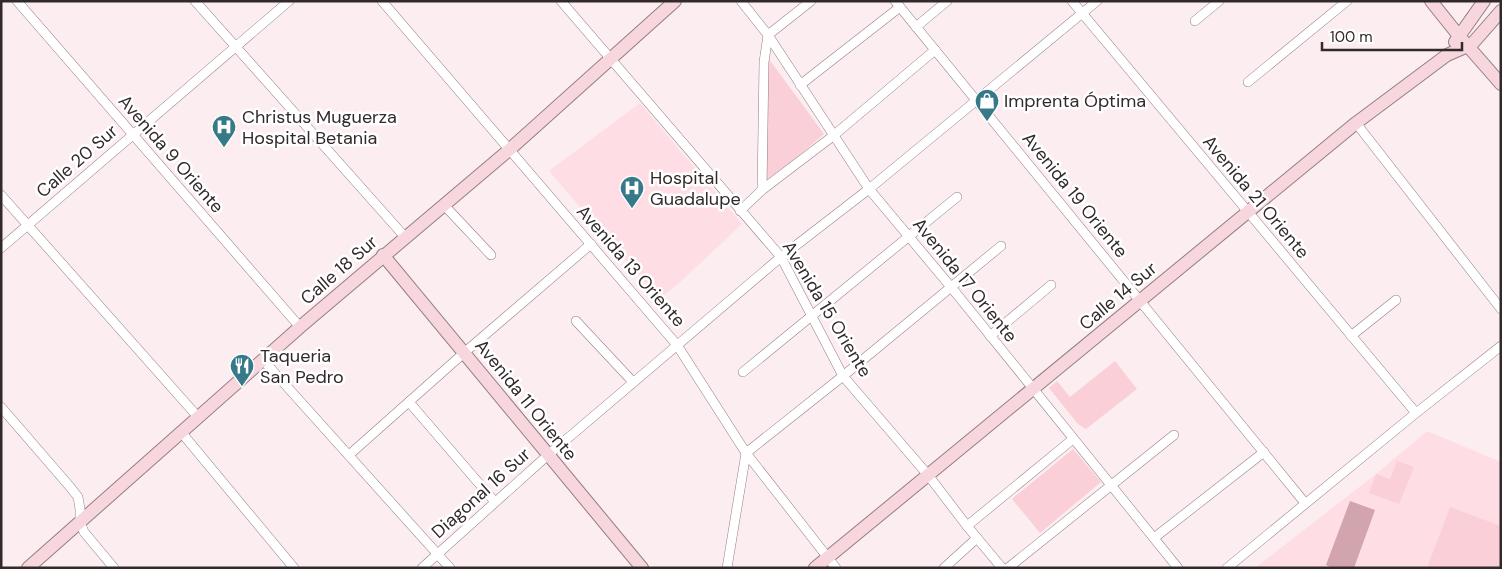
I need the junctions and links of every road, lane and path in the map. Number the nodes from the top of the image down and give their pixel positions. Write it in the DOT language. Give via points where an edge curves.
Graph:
graph roads {
  1 [pos="17,1"];
  2 [pos="195,1"];
  3 [pos="289,1"];
  4 [pos="382,1"];
  5 [pos="561,1"];
  6 [pos="675,1"];
  7 [pos="741,1"];
  8 [pos="811,1"];
  9 [pos="947,1"];
  10 [pos="1072,1"];
  11 [pos="1097,1"];
  12 [pos="1219,1"];
  13 [pos="1347,1"];
  14 [pos="1431,1"];
  15 [pos="1484,1"];
  16 [pos="898,4"];
  17 [pos="1501,12"];
  18 [pos="1082,14"];
  19 [pos="1195,21"];
  20 [pos="916,27"];
  21 [pos="768,35"];
  22 [pos="1459,36"];
  23 [pos="1468,46"];
  24 [pos="235,47"];
  25 [pos="935,50"];
  26 [pos="1446,55"];
  27 [pos="610,59"];
  28 [pos="1248,82"];
  29 [pos="1501,84"];
  30 [pos="800,85"];
  31 [pos="976,100"];
  32 [pos="1356,123"];
  33 [pos="133,135"];
  34 [pos="833,136"];
  35 [pos="509,150"];
  36 [pos="869,189"];
  37 [pos="762,190"];
  38 [pos="1,195"];
  39 [pos="957,197"];
  40 [pos="444,205"];
  41 [pos="740,211"];
  42 [pos="1247,212"];
  43 [pos="28,226"];
  44 [pos="405,237"];
  45 [pos="909,237"];
  46 [pos="591,244"];
  47 [pos="1002,246"];
  48 [pos="1,248"];
  49 [pos="383,255"];
  50 [pos="491,255"];
  51 [pos="781,257"];
  52 [pos="1051,285"];
  53 [pos="951,287"];
  54 [pos="1140,300"];
  55 [pos="1396,300"];
  56 [pos="1501,309"];
  57 [pos="813,316"];
  58 [pos="576,321"];
  59 [pos="300,327"];
  60 [pos="990,336"];
  61 [pos="1351,336"];
  62 [pos="677,345"];
  63 [pos="1501,346"];
  64 [pos="464,352"];
  65 [pos="263,360"];
  66 [pos="743,372"];
  67 [pos="843,376"];
  68 [pos="633,382"];
  69 [pos="1032,389"];
  70 [pos="409,402"];
  71 [pos="1,407"];
  72 [pos="1416,413"];
  73 [pos="198,417"];
  74 [pos="182,432"];
  75 [pos="1174,435"];
  76 [pos="1073,439"];
  77 [pos="1264,452"];
  78 [pos="746,453"];
  79 [pos="349,455"];
  80 [pos="548,455"];
  81 [pos="928,475"];
  82 [pos="1111,485"];
  83 [pos="495,502"];
  84 [pos="1306,503"];
  85 [pos="80,522"];
  86 [pos="967,526"];
  87 [pos="977,538"];
  88 [pos="1154,538"];
  89 [pos="438,554"];
  90 [pos="832,563"];
  91 [pos="28,568"];
  92 [pos="114,568"];
  93 [pos="294,568"];
  94 [pos="422,568"];
  95 [pos="450,568"];
  96 [pos="642,568"];
  97 [pos="727,568"];
  98 [pos="816,568"];
  99 [pos="944,568"];
  100 [pos="1002,568"];
  101 [pos="1008,568"];
  102 [pos="1178,568"];
  103 [pos="1227,568"];
  1 -- 33 [label="street, Avenida 9 Oriente"];
  2 -- 24 [label="street"];
  3 -- 24 [label="street, Calle 20 Sur"];
  4 -- 35 [label="street, Avenida 13 Oriente"];
  5 -- 27 [label="street, Avenida 15 Oriente"];
  6 -- 27 [label="street, Calle 18 Sur"];
  7 -- 21 [label="street, Avenida 17 Oriente"];
  8 -- 21 [label="street"];
  9 -- 20 [label="street"];
  10 -- 18 [label="street, Avenida 21 Oriente"];
  11 -- 18 [label="street, Diagonal 16 Sur"];
  12 -- 19 [label="street"];
  13 -- 28 [label="street"];
  14 -- 22 [label="street"];
  15 -- 22 [label="street, Calle 14 Sur"];
  16 -- 20 [label="street, Avenida 19 Oriente"];
  16 -- 30 [label="street"];
  17 -- 23 [label="street"];
  18 -- 31 [label="street, Diagonal 16 Sur"];
  18 -- 42 [label="street, Avenida 21 Oriente"];
  20 -- 25 [label="street, Avenida 19 Oriente"];
  21 -- 30 [label="street, Avenida 17 Oriente"];
  21 -- 37 [label="street" via="764,62"];
  22 -- 23 [label="street"];
  22 -- 26 [label="street, Calle 14 Sur"];
  23 -- 26 [label="street, Calle 14 Sur"];
  23 -- 29 [label="street"];
  24 -- 33 [label="street, Calle 20 Sur"];
  24 -- 44 [label="street"];
  25 -- 31 [label="street, Avenida 19 Oriente"];
  25 -- 34 [label="street"];
  26 -- 32 [label="street, Calle 14 Sur"];
  27 -- 35 [label="street, Calle 18 Sur"];
  27 -- 41 [label="street, Avenida 15 Oriente"];
  30 -- 34 [label="street, Avenida 17 Oriente"];
  31 -- 36 [label="street, Diagonal 16 Sur"];
  31 -- 54 [label="street, Avenida 19 Oriente"];
  32 -- 42 [label="street, Calle 14 Sur"];
  32 -- 56 [label="street"];
  33 -- 43 [label="street, Calle 20 Sur"];
  33 -- 59 [label="street, Avenida 9 Oriente"];
  34 -- 36 [label="street, Avenida 17 Oriente"];
  34 -- 37 [label="street"];
  35 -- 40 [label="street, Calle 18 Sur"];
  35 -- 46 [label="street, Avenida 13 Oriente"];
  36 -- 45 [label="street, Avenida 17 Oriente"];
  36 -- 51 [label="street, Diagonal 16 Sur"];
  37 -- 41 [label="street"];
  38 -- 43 [label="street"];
  39 -- 45 [label="street"];
  40 -- 44 [label="street, Calle 18 Sur"];
  40 -- 50 [label="street"];
  41 -- 51 [label="street, Avenida 15 Oriente"];
  42 -- 54 [label="street, Calle 14 Sur"];
  42 -- 61 [label="street, Avenida 21 Oriente"];
  43 -- 48 [label="street, Calle 20 Sur"];
  43 -- 73 [label="street"];
  44 -- 49 [label="street, Calle 18 Sur"];
  45 -- 53 [label="street, Avenida 17 Oriente"];
  45 -- 57 [label="street"];
  46 -- 62 [label="street, Avenida 13 Oriente"];
  46 -- 64 [label="street"];
  47 -- 53 [label="street"];
  49 -- 59 [label="street, Calle 18 Sur"];
  49 -- 64 [label="street, Avenida 11 Oriente"];
  51 -- 57 [label="street, Avenida 15 Oriente"];
  51 -- 62 [label="street, Diagonal 16 Sur"];
  52 -- 60 [label="street"];
  53 -- 60 [label="street, Avenida 17 Oriente"];
  53 -- 67 [label="street"];
  54 -- 69 [label="street, Calle 14 Sur"];
  54 -- 77 [label="street, Avenida 19 Oriente"];
  55 -- 61 [label="street"];
  57 -- 66 [label="street"];
  57 -- 67 [label="street, Avenida 15 Oriente"];
  58 -- 68 [label="street"];
  59 -- 65 [label="street, Calle 18 Sur"];
  60 -- 69 [label="street, Avenida 17 Oriente"];
  61 -- 72 [label="street, Avenida 21 Oriente"];
  62 -- 68 [label="street, Diagonal 16 Sur"];
  62 -- 78 [label="street, Avenida 13 Oriente"];
  63 -- 72 [label="street"];
  64 -- 70 [label="street"];
  64 -- 80 [label="street, Avenida 11 Oriente"];
  65 -- 73 [label="street, Calle 18 Sur"];
  65 -- 79 [label="street"];
  67 -- 78 [label="street"];
  67 -- 81 [label="street, Avenida 15 Oriente"];
  68 -- 80 [label="street, Diagonal 16 Sur"];
  69 -- 76 [label="street, Avenida 17 Oriente"];
  69 -- 81 [label="street, Calle 14 Sur"];
  70 -- 79 [label="street"];
  70 -- 83 [label="street"];
  71 -- 85 [label="street" via="78,498"];
  72 -- 84 [label="street"];
  73 -- 74 [label="street, Calle 18 Sur"];
  74 -- 85 [label="street, Calle 18 Sur"];
  74 -- 93 [label="street"];
  75 -- 82 [label="street"];
  76 -- 82 [label="street, Avenida 17 Oriente"];
  76 -- 86 [label="street"];
  77 -- 84 [label="street, Avenida 19 Oriente"];
  77 -- 88 [label="street"];
  78 -- 90 [label="street, Avenida 13 Oriente"];
  78 -- 97 [label="street"];
  79 -- 89 [label="street"];
  80 -- 83 [label="street, Diagonal 16 Sur"];
  80 -- 96 [label="street, Avenida 11 Oriente"];
  81 -- 86 [label="street, Avenida 15 Oriente"];
  81 -- 90 [label="street, Calle 14 Sur"];
  82 -- 88 [label="street, Avenida 17 Oriente"];
  82 -- 101 [label="street"];
  83 -- 89 [label="street, Diagonal 16 Sur"];
  84 -- 103 [label="street"];
  85 -- 91 [label="street, Calle 18 Sur"];
  85 -- 92 [label="street" via="84,532"];
  86 -- 87 [label="street, Avenida 15 Oriente"];
  87 -- 99 [label="street"];
  87 -- 100 [label="street, Avenida 15 Oriente"];
  88 -- 102 [label="street, Avenida 17 Oriente"];
  89 -- 94 [label="street, Diagonal 16 Sur"];
  89 -- 95 [label="street"];
  90 -- 98 [label="street, Calle 14 Sur"];
}
